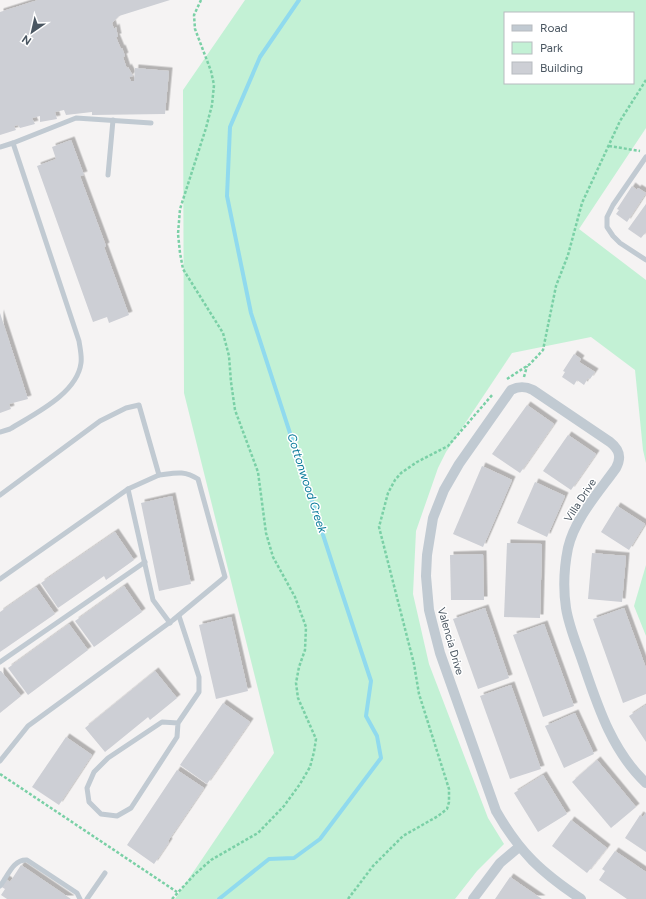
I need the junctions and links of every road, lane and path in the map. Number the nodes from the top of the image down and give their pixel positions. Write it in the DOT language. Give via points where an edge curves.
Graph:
graph roads {
  1 [pos="201,0"];
  2 [pos="646,80"];
  3 [pos="113,120"];
  4 [pos="151,123"];
  5 [pos="13,142"];
  6 [pos="609,146"];
  7 [pos="0,147"];
  8 [pos="646,152"];
  9 [pos="646,157"];
  10 [pos="108,175"];
  11 [pos="646,260"];
  12 [pos="546,335"];
  13 [pos="521,386"];
  14 [pos="0,432"];
  15 [pos="159,475"];
  16 [pos="128,489"];
  17 [pos="0,495"];
  18 [pos="145,562"];
  19 [pos="0,579"];
  20 [pos="179,616"];
  21 [pos="170,623"];
  22 [pos="0,662"];
  23 [pos="178,723"];
  24 [pos="0,761"];
  25 [pos="0,774"];
  26 [pos="646,783"];
  27 [pos="519,846"];
  28 [pos="105,873"];
  29 [pos="0,886"];
  30 [pos="177,892"];
  31 [pos="80,899"];
  32 [pos="87,899"];
  33 [pos="172,899"];
  34 [pos="472,899"];
  35 [pos="581,899"];
  1 -- 30 [label="path" via="194,15 195,29 214,85 206,128 180,209 180,253 183,269 223,333 230,356 235,410 258,472 266,533 274,557 296,597 306,627 305,650 296,683 298,698 316,739 310,767 284,806 258,833 211,860"];
  2 -- 6 [label="path" via="620,121"];
  3 -- 4 [label="lane"];
  3 -- 5 [label="lane" via="76,118"];
  3 -- 10 [label="lane"];
  5 -- 7 [label="lane"];
  5 -- 14 [label="lane" via="79,341 81,363 74,382 64,393 10,429"];
  6 -- 8 [label="path"];
  6 -- 12 [label="path" via="582,203 555,291"];
  9 -- 11 [label="lane" via="613,205 607,217 607,228 620,243"];
  13 -- 26 [label="street, Villa Drive" via="533,390 616,446 619,452 619,463 579,520 573,534 564,584 566,609 603,720 634,771"];
  13 -- 27 [label="street, Valencia Drive" via="511,390 458,464 444,490 433,518 426,576 429,610 440,653 496,811"];
  15 -- 16 [label="lane"];
  15 -- 17 [label="lane" via="139,405 126,408 100,422"];
  15 -- 20 [label="lane" via="182,472 198,479 225,577"];
  16 -- 18 [label="lane"];
  16 -- 19 [label="lane"];
  18 -- 21 [label="lane" via="153,600"];
  18 -- 22 [label="lane"];
  20 -- 21 [label="lane"];
  20 -- 23 [label="lane" via="199,678 199,692"];
  21 -- 24 [label="lane" via="28,726"];
  23 -- 23 [label="lane" via="177,737 131,808 117,816 101,814 89,802 87,788 94,772 108,758 162,722"];
  25 -- 30 [label="path"];
  27 -- 34 [label="street" via="500,863"];
  27 -- 35 [label="street, Valencia Drive" via="553,880"];
  28 -- 32 [label="lane"];
  29 -- 31 [label="lane" via="16,862 27,860 77,893"];
  30 -- 33 [label="path"];
}
